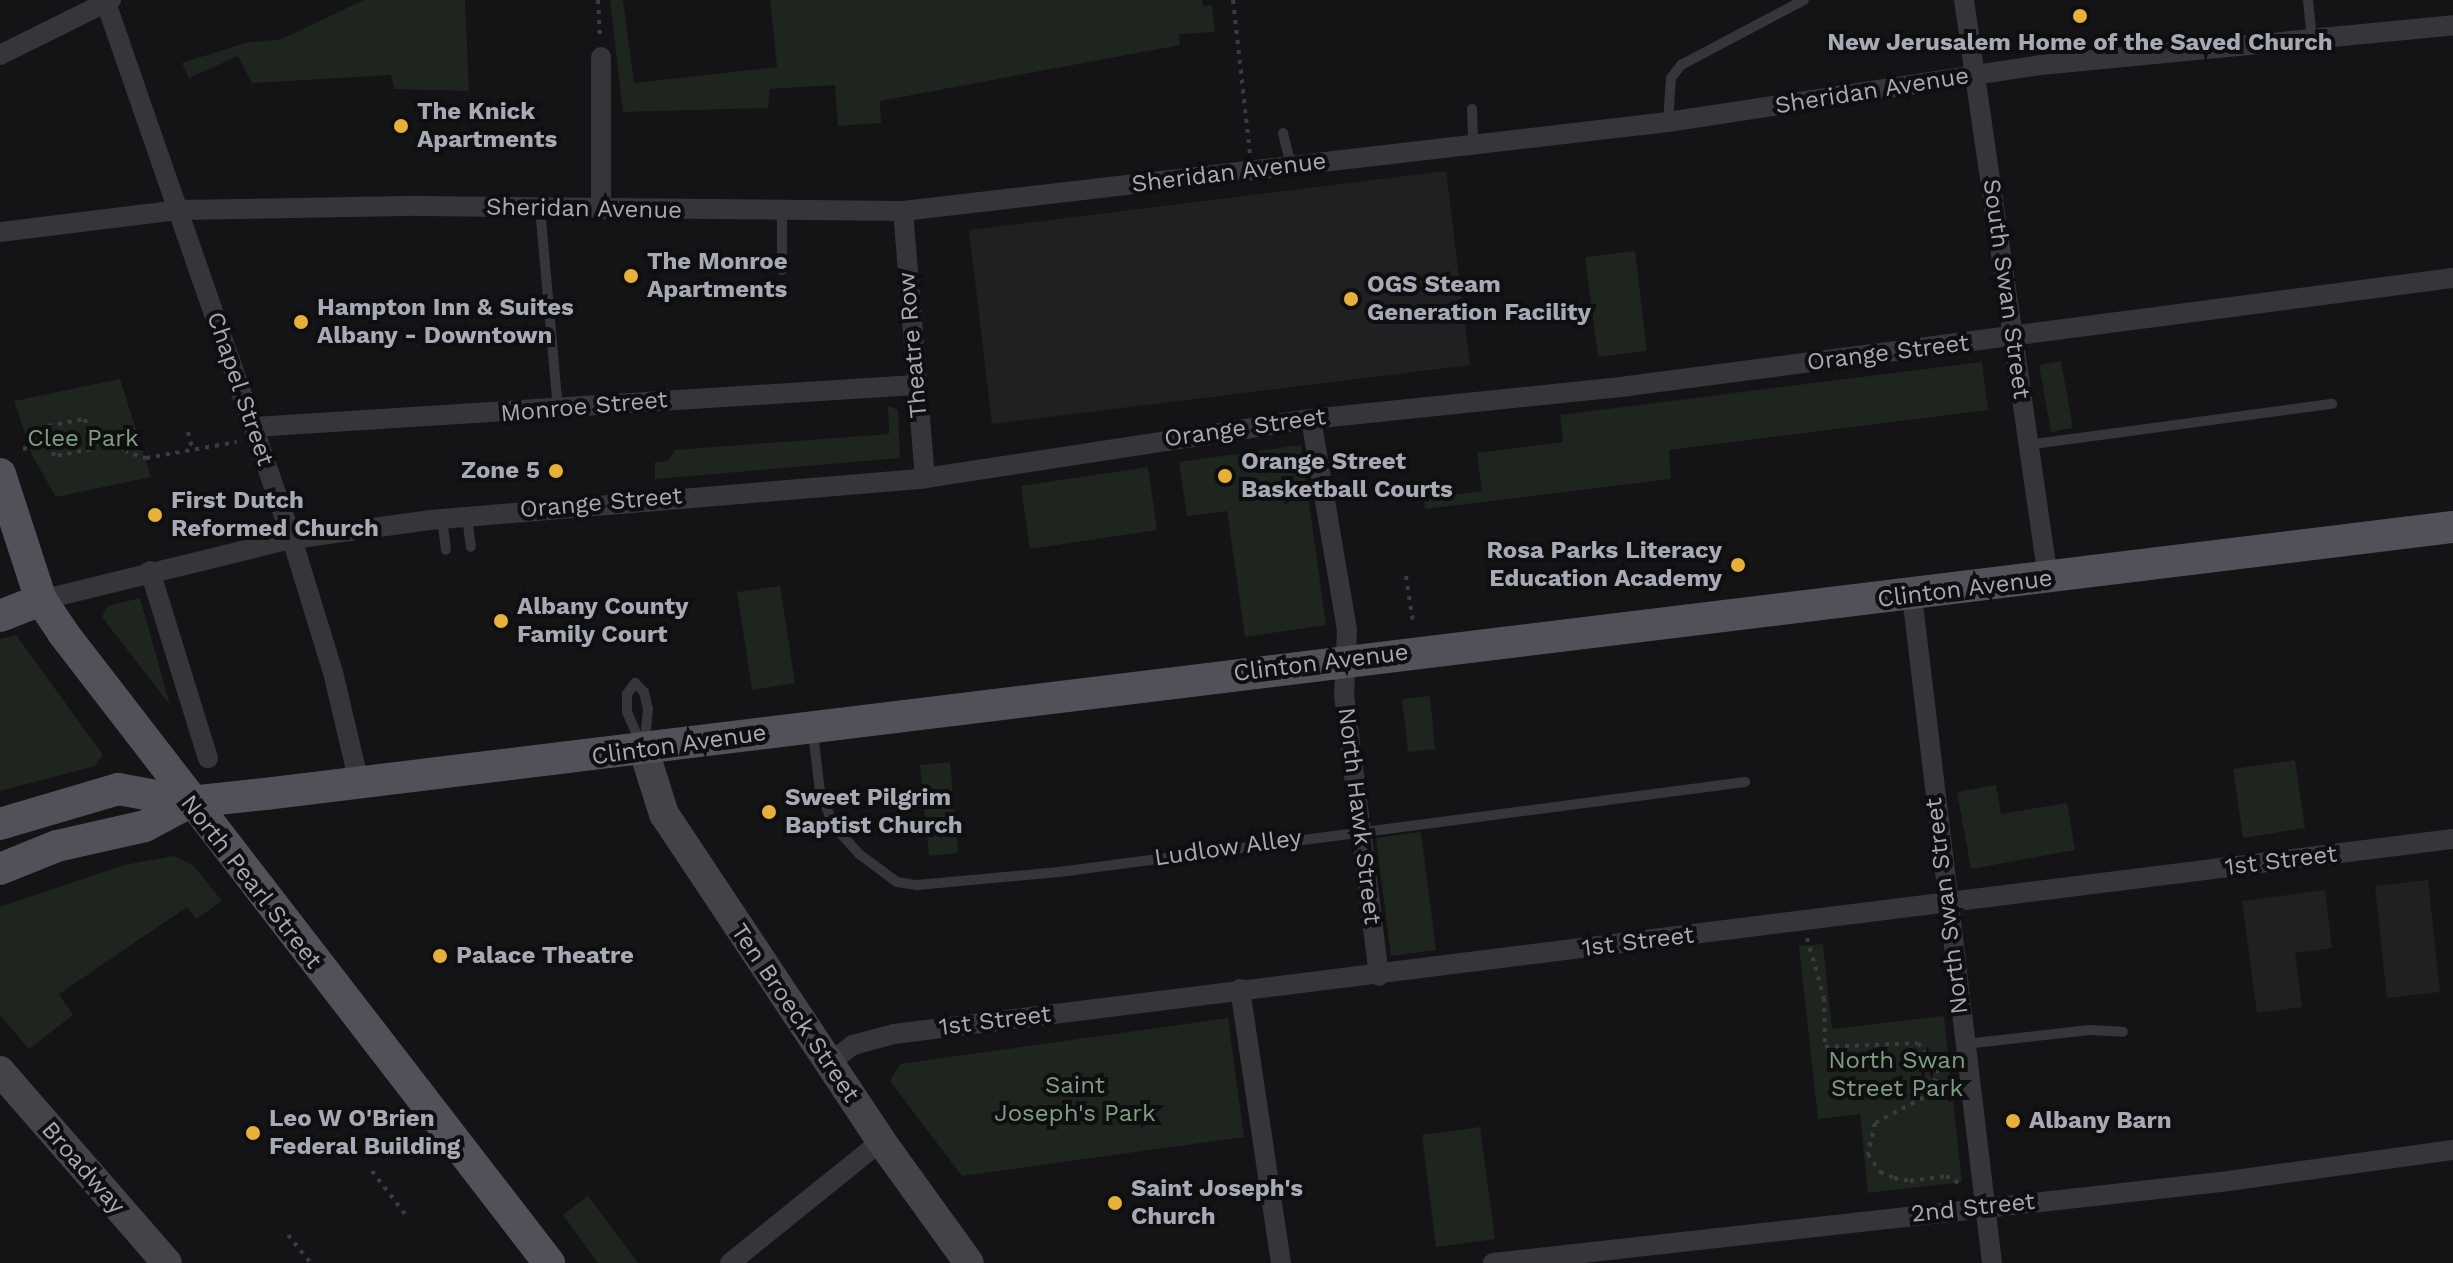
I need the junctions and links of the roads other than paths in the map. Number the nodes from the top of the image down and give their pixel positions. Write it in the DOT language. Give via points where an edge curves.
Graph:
graph roads {
  1 [pos="1804,0"];
  2 [pos="1964,0"];
  3 [pos="2308,0"];
  4 [pos="107,1"];
  5 [pos="2453,25"];
  6 [pos="2312,40"];
  7 [pos="0,55"];
  8 [pos="601,57"];
  9 [pos="1978,74"];
  10 [pos="1472,109"];
  11 [pos="1668,122"];
  12 [pos="1283,133"];
  13 [pos="1473,145"];
  14 [pos="1291,167"];
  15 [pos="540,208"];
  16 [pos="178,210"];
  17 [pos="601,210"];
  18 [pos="782,211"];
  19 [pos="903,211"];
  20 [pos="0,232"];
  21 [pos="782,270"];
  22 [pos="2453,278"];
  23 [pos="2010,338"];
  24 [pos="915,385"];
  25 [pos="2332,404"];
  26 [pos="558,409"];
  27 [pos="1311,419"];
  28 [pos="254,427"];
  29 [pos="2027,445"];
  30 [pos="0,474"];
  31 [pos="925,478"];
  32 [pos="467,516"];
  33 [pos="442,518"];
  34 [pos="2453,527"];
  35 [pos="292,539"];
  36 [pos="471,547"];
  37 [pos="446,550"];
  38 [pos="150,571"];
  39 [pos="2048,578"];
  40 [pos="1912,596"];
  41 [pos="41,600"];
  42 [pos="0,616"];
  43 [pos="1346,659"];
  44 [pos="813,727"];
  45 [pos="644,751"];
  46 [pos="208,758"];
  47 [pos="1745,782"];
  48 [pos="359,783"];
  49 [pos="190,802"];
  50 [pos="0,824"];
  51 [pos="1360,830"];
  52 [pos="2453,839"];
  53 [pos="0,869"];
  54 [pos="1945,903"];
  55 [pos="1379,976"];
  56 [pos="1240,989"];
  57 [pos="2123,1032"];
  58 [pos="1964,1045"];
  59 [pos="829,1063"];
  60 [pos="0,1071"];
  61 [pos="881,1141"];
  62 [pos="2453,1150"];
  63 [pos="1984,1206"];
  64 [pos="167,1263"];
  65 [pos="549,1263"];
  66 [pos="730,1263"];
  67 [pos="969,1263"];
  68 [pos="1281,1263"];
  69 [pos="1493,1263"];
  70 [pos="1992,1263"];
  1 -- 11 [label="lane" via="1681,65 1671,78"];
  2 -- 9 [label="street, South Swan Street"];
  3 -- 6 [label="lane"];
  4 -- 7 [label="street"];
  4 -- 16 [label="street, Chapel Street"];
  5 -- 6 [label="street, Sheridan Avenue"];
  6 -- 9 [label="street, Sheridan Avenue"];
  8 -- 17 [label="street"];
  9 -- 11 [label="street, Sheridan Avenue"];
  9 -- 23 [label="street, South Swan Street"];
  10 -- 13 [label="lane"];
  11 -- 13 [label="street, Sheridan Avenue"];
  12 -- 14 [label="lane"];
  13 -- 14 [label="street, Sheridan Avenue"];
  14 -- 19 [label="street, Sheridan Avenue"];
  15 -- 16 [label="street, Sheridan Avenue"];
  15 -- 17 [label="street, Sheridan Avenue"];
  15 -- 26 [label="lane"];
  16 -- 20 [label="street, Sheridan Avenue"];
  16 -- 28 [label="street, Chapel Street"];
  17 -- 18 [label="street, Sheridan Avenue"];
  18 -- 19 [label="street, Sheridan Avenue"];
  18 -- 21 [label="lane"];
  19 -- 24 [label="street, Theatre Row"];
  22 -- 23 [label="street, Orange Street"];
  23 -- 27 [label="street, Orange Street"];
  23 -- 29 [label="street, South Swan Street"];
  24 -- 26 [label="street, Monroe Street"];
  24 -- 31 [label="street, Theatre Row"];
  25 -- 29 [label="lane"];
  26 -- 28 [label="street, Monroe Street"];
  27 -- 31 [label="street, Orange Street"];
  27 -- 43 [label="street, North Hawk Street" via="1347,630"];
  28 -- 35 [label="street, Chapel Street"];
  29 -- 39 [label="street, South Swan Street"];
  30 -- 41 [label="main road, North Pearl Street"];
  31 -- 32 [label="street, Orange Street"];
  32 -- 33 [label="street, Orange Street"];
  32 -- 36 [label="lane"];
  33 -- 35 [label="street, Orange Street"];
  33 -- 37 [label="lane"];
  34 -- 39 [label="main road, Clinton Avenue"];
  35 -- 38 [label="street, Orange Street"];
  35 -- 48 [label="street, Chapel Street" via="333,672"];
  38 -- 41 [label="street, Orange Street"];
  38 -- 46 [label="street"];
  39 -- 40 [label="main road, Clinton Avenue"];
  40 -- 43 [label="main road, Clinton Avenue"];
  40 -- 54 [label="street, North Swan Street"];
  41 -- 42 [label="main road"];
  41 -- 49 [label="main road, North Pearl Street"];
  43 -- 44 [label="main road, Clinton Avenue"];
  43 -- 51 [label="street, North Hawk Street" via="1344,695"];
  44 -- 45 [label="main road, Clinton Avenue"];
  44 -- 51 [label="lane, Ludlow Alley" via="820,792 833,825 859,854 897,882 917,885 1059,872"];
  45 -- 45 [label="lane" via="648,709 644,692 635,683 627,694 627,712"];
  45 -- 48 [label="main road, Clinton Avenue"];
  45 -- 59 [label="street, Ten Broeck Street" via="664,814"];
  47 -- 51 [label="lane, Ludlow Alley"];
  48 -- 49 [label="main road, Clinton Avenue"];
  49 -- 50 [label="main road, Clinton Avenue" via="118,789"];
  49 -- 53 [label="main road, Clinton Avenue" via="145,826 57,846"];
  49 -- 65 [label="main road, North Pearl Street"];
  51 -- 55 [label="street, North Hawk Street"];
  52 -- 54 [label="street, 1st Street"];
  54 -- 55 [label="street, 1st Street"];
  54 -- 58 [label="street, North Swan Street"];
  55 -- 56 [label="street, 1st Street"];
  56 -- 59 [label="street, 1st Street" via="894,1034 853,1045"];
  56 -- 68 [label="street"];
  57 -- 58 [label="lane" via="2089,1030"];
  58 -- 63 [label="street, North Swan Street"];
  59 -- 61 [label="street, Ten Broeck Street"];
  60 -- 64 [label="street, Broadway"];
  61 -- 66 [label="street"];
  61 -- 67 [label="street, Ten Broeck Street"];
  62 -- 63 [label="street, 2nd Street" via="2221,1182"];
  63 -- 69 [label="street, 2nd Street"];
  63 -- 70 [label="street, North Swan Street"];
}
